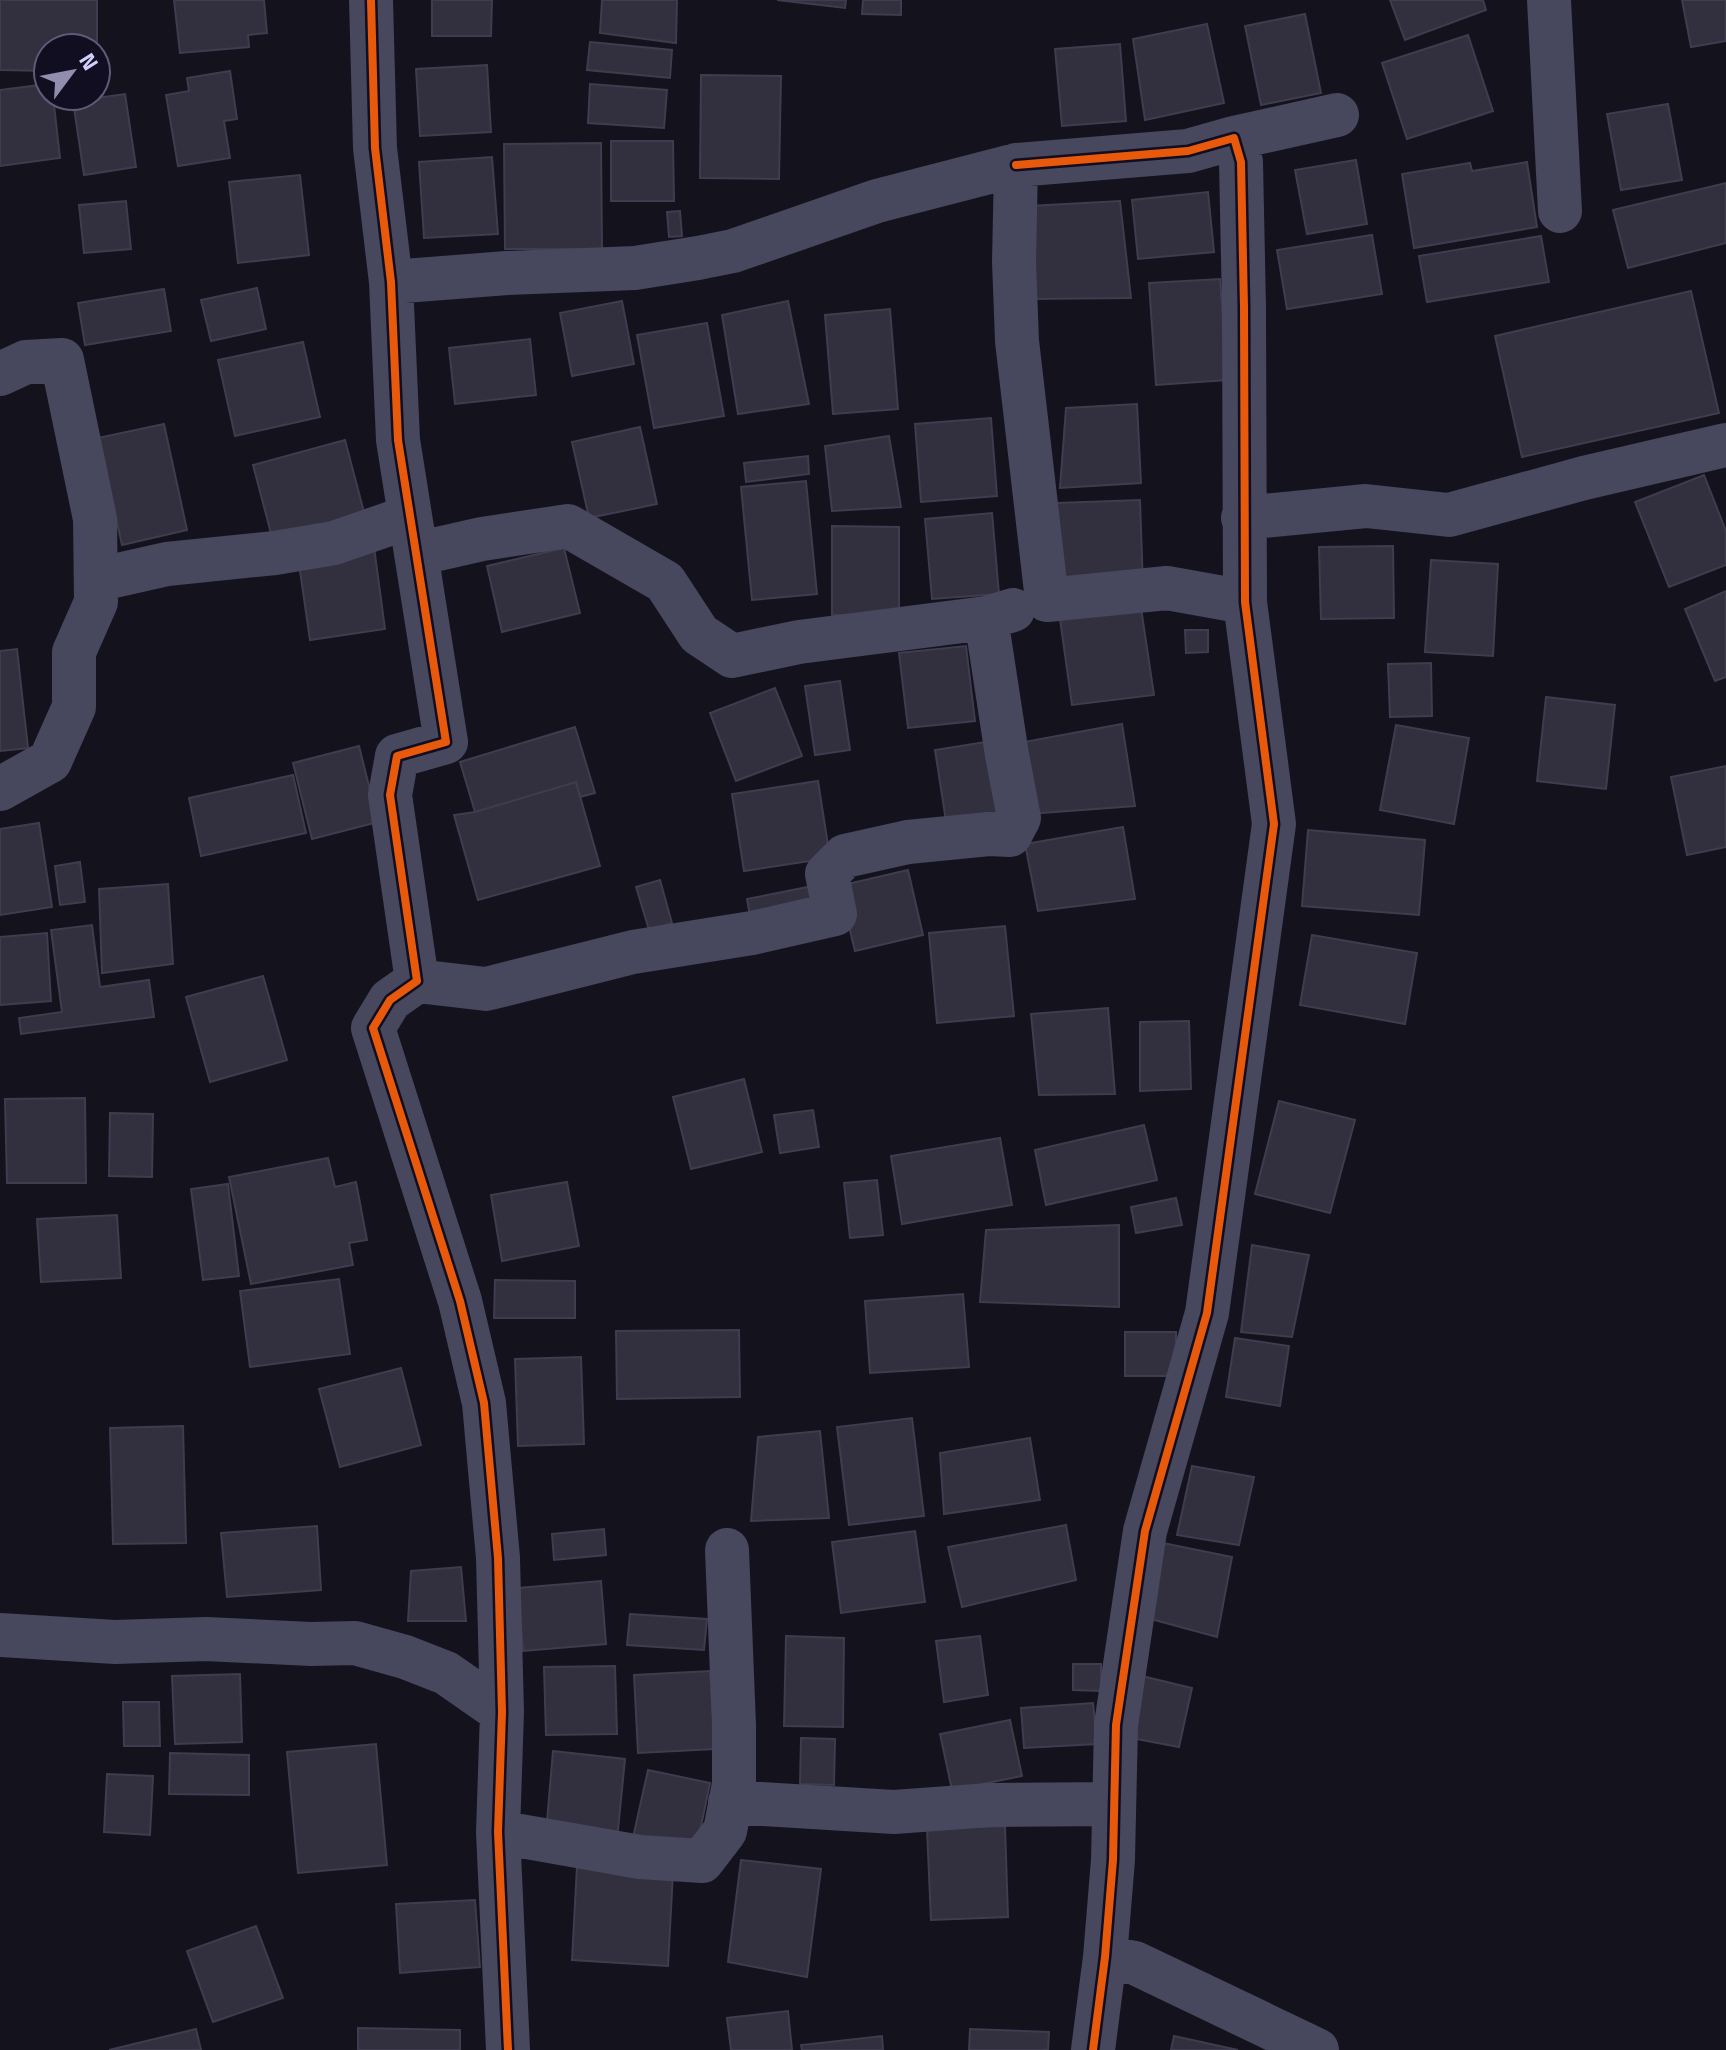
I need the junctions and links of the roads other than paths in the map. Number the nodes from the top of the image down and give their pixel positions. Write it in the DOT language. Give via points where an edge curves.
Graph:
graph roads {
  1 [pos="371,0"];
  2 [pos="1549,0"];
  3 [pos="1337,115"];
  4 [pos="1234,138"];
  5 [pos="1016,165"];
  6 [pos="1560,211"];
  7 [pos="391,282"];
  8 [pos="0,374"];
  9 [pos="1726,445"];
  10 [pos="1243,518"];
  11 [pos="412,536"];
  12 [pos="96,580"];
  13 [pos="1047,600"];
  14 [pos="1245,602"];
  15 [pos="986,618"];
  16 [pos="0,789"];
  17 [pos="417,981"];
  18 [pos="727,1550"];
  19 [pos="0,1635"];
  20 [pos="502,1712"];
  21 [pos="730,1802"];
  22 [pos="1114,1804"];
  23 [pos="498,1832"];
  24 [pos="1105,1957"];
  25 [pos="508,2050"];
  26 [pos="1093,2050"];
  27 [pos="1317,2050"];
  1 -- 7 [label="street" via="375,148"];
  2 -- 6 [label="street"];
  3 -- 4 [label="street"];
  4 -- 5 [label="street" via="1188,151"];
  4 -- 10 [label="street" via="1241,162 1244,278"];
  5 -- 7 [label="street" via="877,201 698,258 635,268"];
  5 -- 13 [label="street" via="1017,341"];
  7 -- 11 [label="street" via="398,440"];
  8 -- 12 [label="street" via="26,362 62,360 95,519"];
  9 -- 10 [label="street" via="1449,515 1366,506"];
  10 -- 14 [label="street"];
  11 -- 12 [label="street" via="167,564"];
  11 -- 15 [label="street" via="482,539 568,526 665,582 699,634 732,656"];
  11 -- 17 [label="street" via="446,742 397,756 390,795"];
  12 -- 16 [label="street" via="96,602 74,652 74,707 50,761"];
  13 -- 14 [label="street" via="1167,588"];
  13 -- 15 [label="street"];
  14 -- 22 [label="street" via="1274,824 1207,1313 1145,1531 1116,1725"];
  15 -- 17 [label="street" via="1019,818 1010,835 908,842 845,856 827,874 835,914 633,952 486,989"];
  17 -- 20 [label="street" via="390,1000 373,1028 460,1301 484,1403 498,1558"];
  18 -- 21 [label="street" via="734,1725"];
  19 -- 20 [label="street" via="115,1642 355,1643 446,1673"];
  20 -- 23 [label="street"];
  21 -- 22 [label="street" via="894,1812"];
  21 -- 23 [label="street" via="725,1831 702,1861 640,1857"];
  22 -- 24 [label="street"];
  23 -- 25 [label="street"];
  24 -- 26 [label="street"];
  24 -- 27 [label="street" via="1135,1963"];
}
